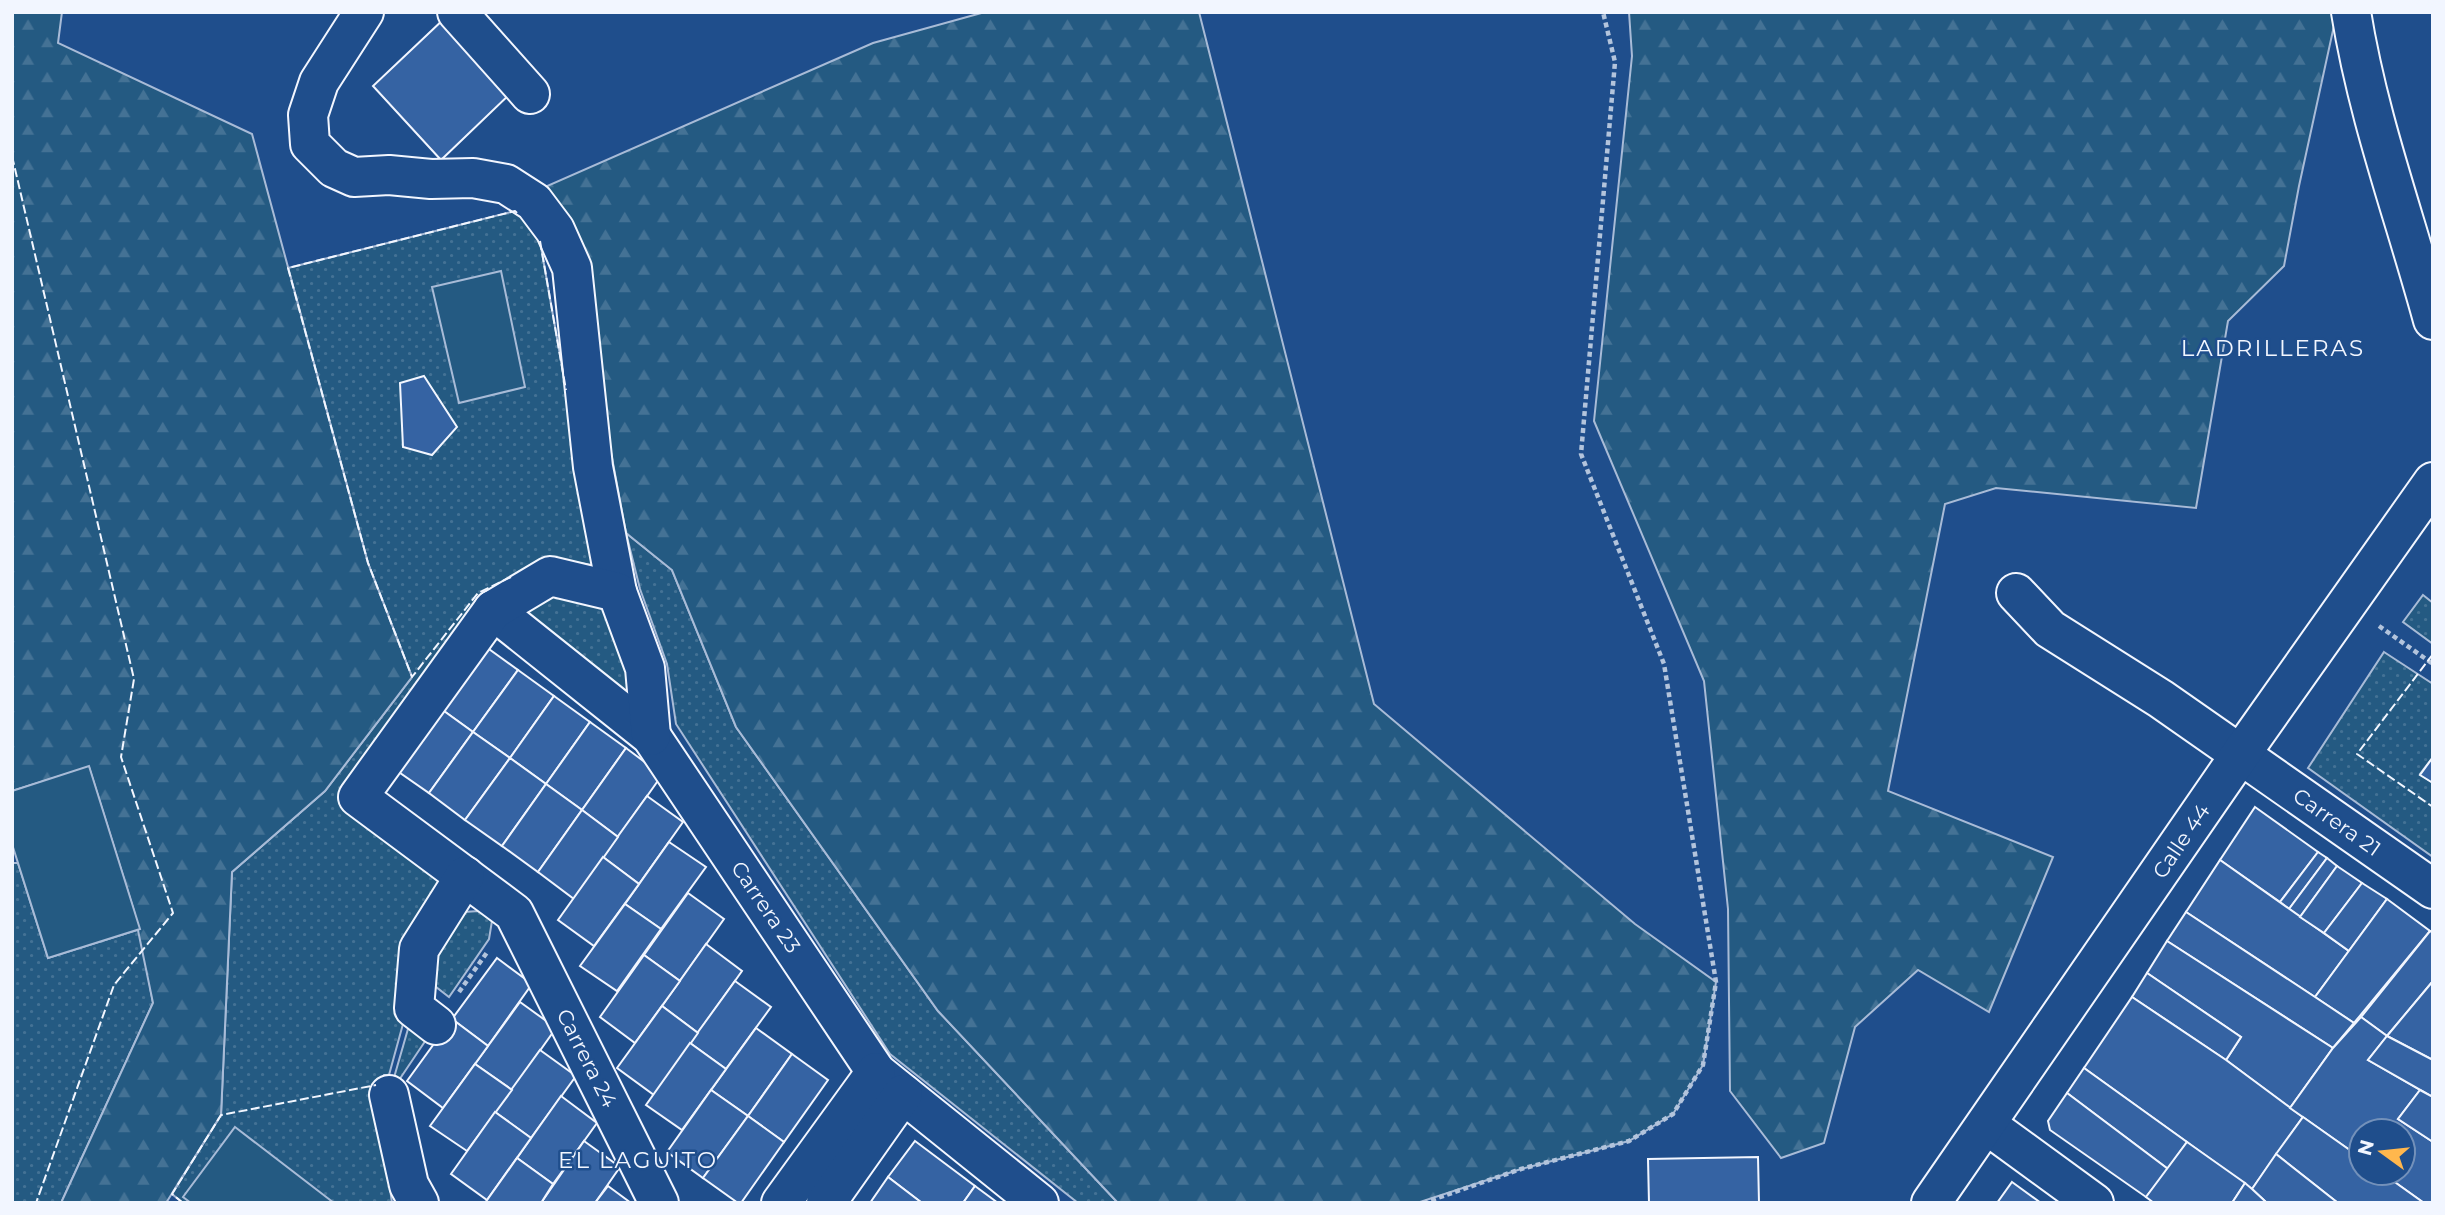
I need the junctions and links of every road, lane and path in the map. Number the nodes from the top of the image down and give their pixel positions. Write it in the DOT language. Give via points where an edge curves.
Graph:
graph roads {
  1 [pos="363,12"];
  2 [pos="457,12"];
  3 [pos="1604,12"];
  4 [pos="2351,12"];
  5 [pos="530,94"];
  6 [pos="2433,320"];
  7 [pos="2433,482"];
  8 [pos="617,592"];
  9 [pos="2016,593"];
  10 [pos="2347,603"];
  11 [pos="493,610"];
  12 [pos="2433,664"];
  13 [pos="651,736"];
  14 [pos="2240,755"];
  15 [pos="465,876"];
  16 [pos="2433,889"];
  17 [pos="436,1025"];
  18 [pos="889,1083"];
  19 [pos="389,1095"];
  20 [pos="1987,1125"];
  21 [pos="419,1203"];
  22 [pos="659,1203"];
  23 [pos="781,1203"];
  24 [pos="825,1203"];
  25 [pos="1039,1203"];
  26 [pos="1423,1203"];
  27 [pos="1931,1203"];
  28 [pos="2094,1203"];
  1 -- 8 [label="main road" via="319,82 308,115 310,144 334,168 354,177 473,178 506,184 534,202 555,230 572,268 593,467"];
  2 -- 5 [label="main road"];
  3 -- 26 [label="path" via="1615,62 1581,454 1664,664 1716,982 1703,1065 1672,1114 1629,1141 1521,1168"];
  4 -- 6 [label="main road" via="2369,104"];
  7 -- 10 [label="main road, Calle 44"];
  8 -- 11 [label="main road" via="550,576"];
  8 -- 13 [label="main road" via="645,668"];
  9 -- 14 [label="main road, Carrera 21" via="2050,629 2161,698"];
  10 -- 12 [label="path"];
  10 -- 14 [label="main road, Calle 44"];
  11 -- 13 [label="main road, Carrera 23"];
  11 -- 15 [label="main road" via="358,797"];
  13 -- 18 [label="main road, Carrera 23"];
  14 -- 16 [label="main road, Carrera 21"];
  14 -- 20 [label="main road, Calle 44"];
  15 -- 17 [label="main road" via="419,949 414,1008"];
  15 -- 22 [label="main road, Carrera 24" via="514,913"];
  18 -- 23 [label="main road"];
  18 -- 24 [label="main road"];
  18 -- 25 [label="main road, Carrera 23"];
  19 -- 21 [label="main road" via="409,1185"];
  20 -- 27 [label="main road, Calle 44"];
  20 -- 28 [label="main road"];
}
